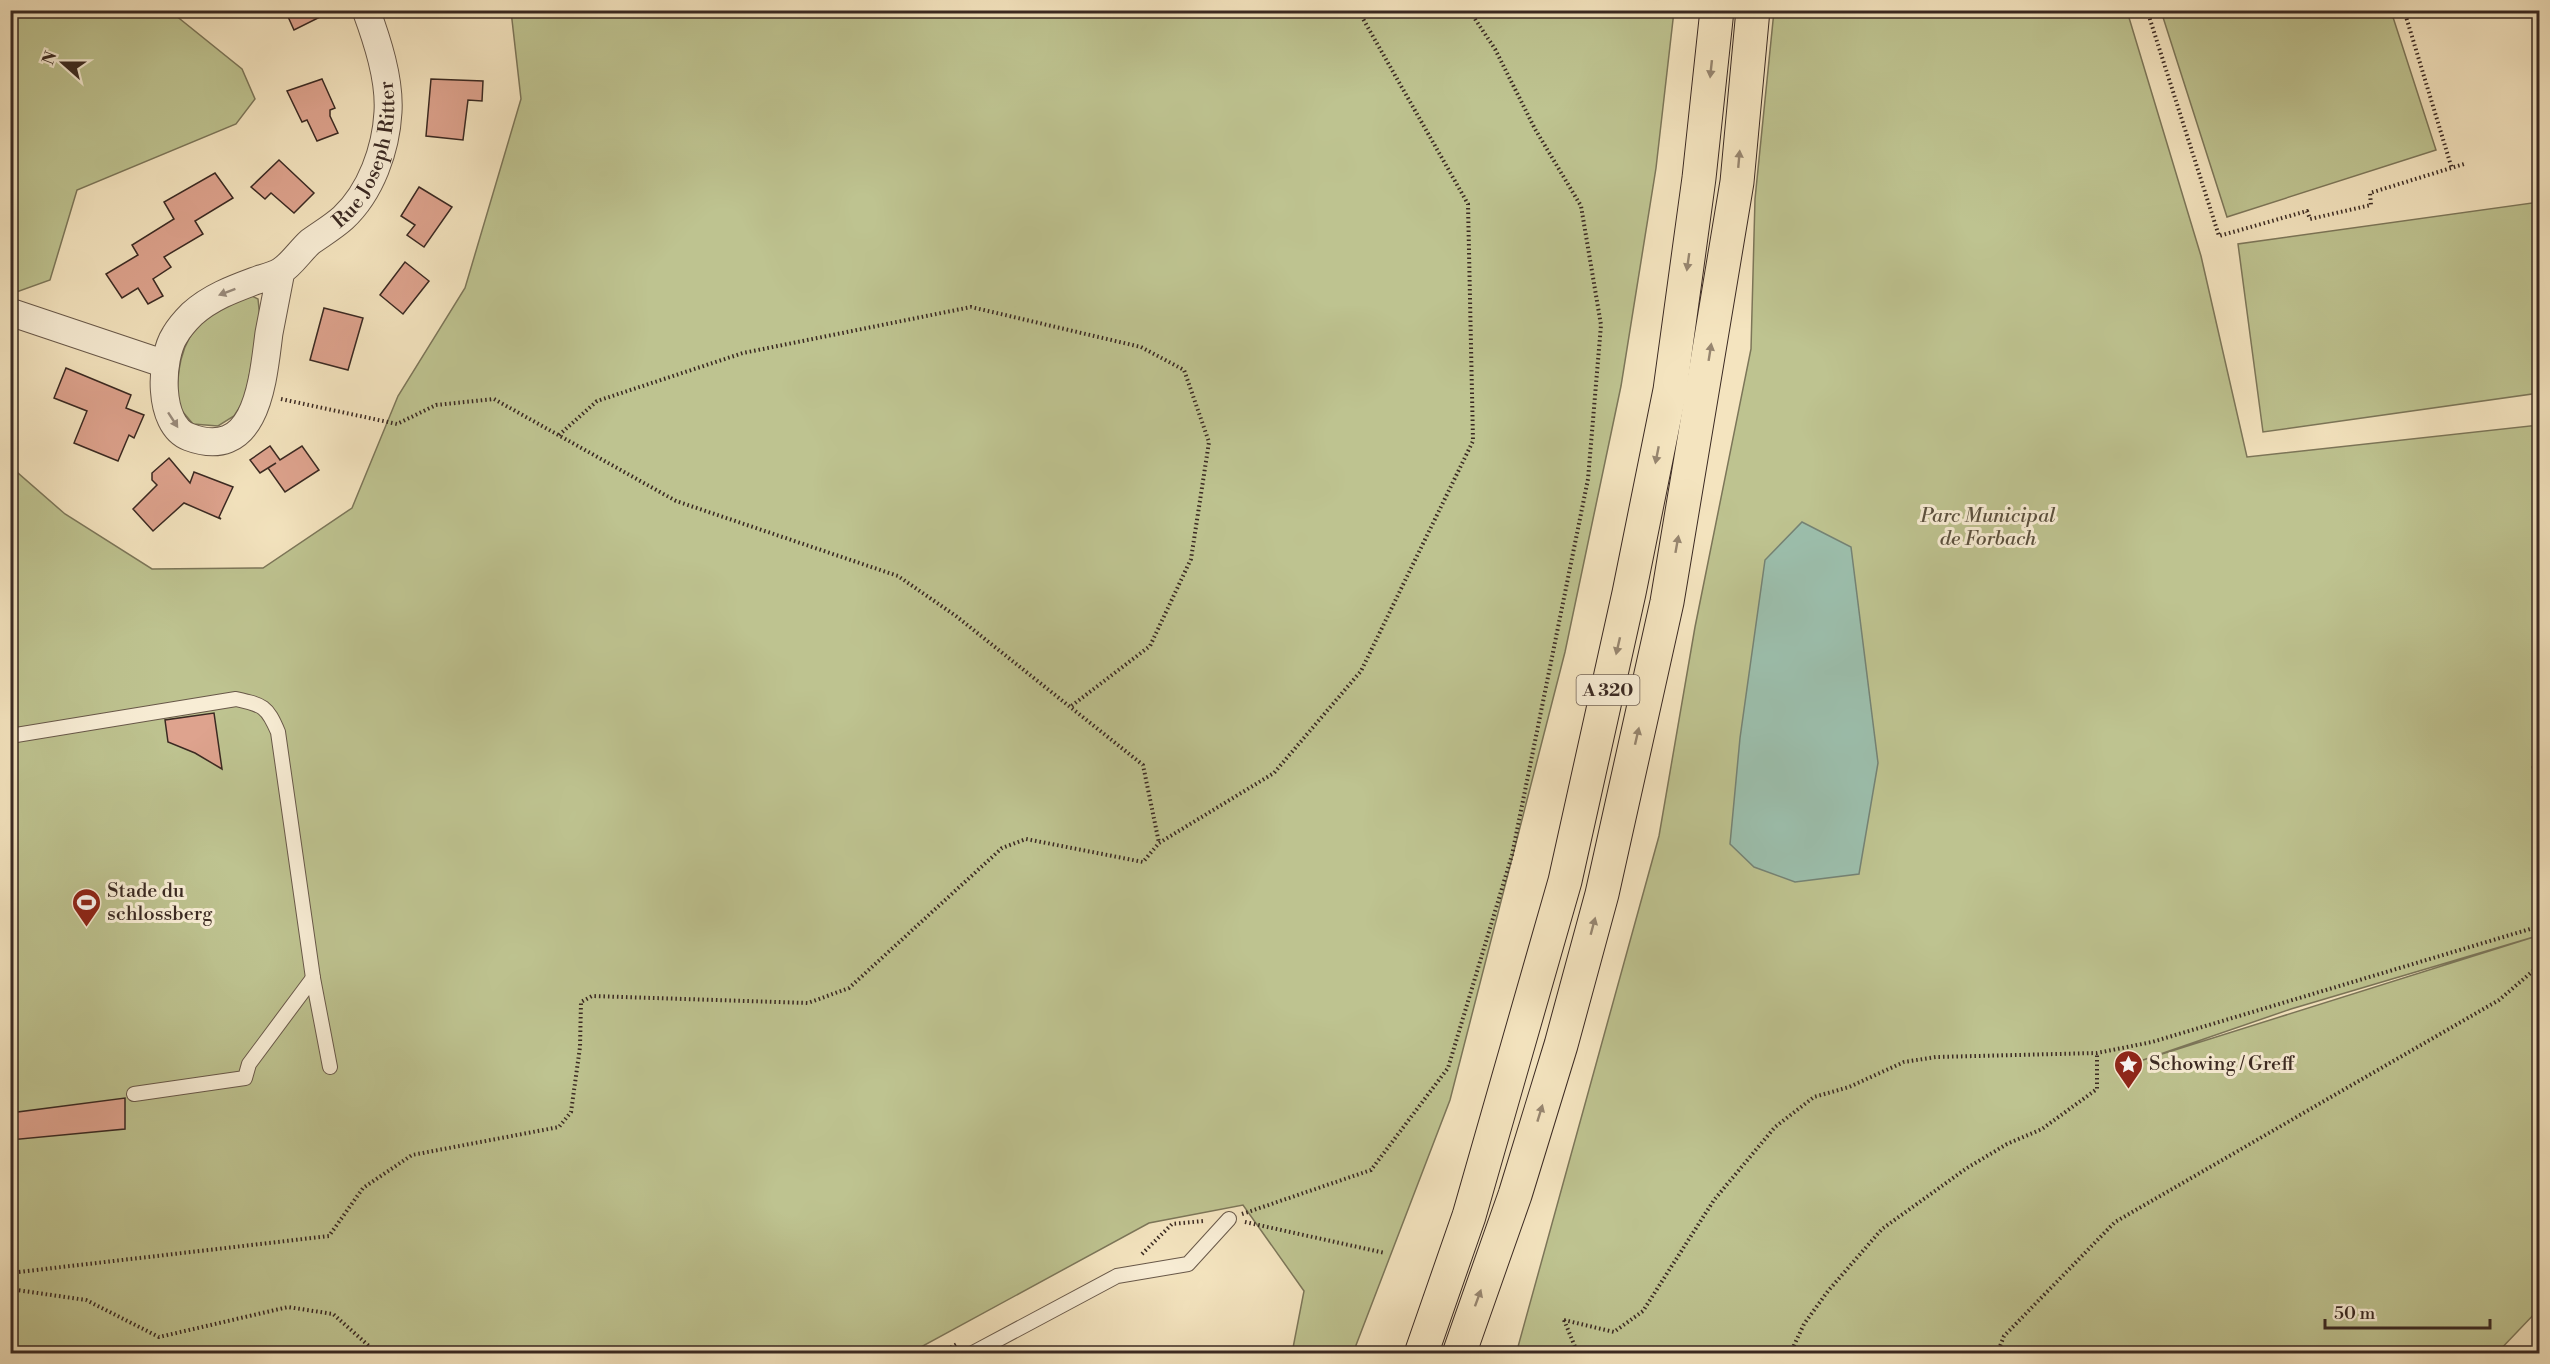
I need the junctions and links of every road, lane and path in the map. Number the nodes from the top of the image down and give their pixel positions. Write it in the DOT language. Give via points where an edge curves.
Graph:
graph roads {
  1 [pos="366,10"];
  2 [pos="1358,10"];
  3 [pos="1469,10"];
  4 [pos="1718,10"];
  5 [pos="1752,10"];
  6 [pos="2147,10"];
  7 [pos="2404,10"];
  8 [pos="2464,164"];
  9 [pos="2452,169"];
  10 [pos="281,271"];
  11 [pos="10,312"];
  12 [pos="165,364"];
  13 [pos="260,394"];
  14 [pos="559,436"];
  15 [pos="1070,707"];
  16 [pos="10,736"];
  17 [pos="1159,843"];
  18 [pos="2540,926"];
  19 [pos="2540,965"];
  20 [pos="313,978"];
  21 [pos="2097,1053"];
  22 [pos="330,1067"];
  23 [pos="134,1094"];
  24 [pos="1229,1219"];
  25 [pos="1385,1253"];
  26 [pos="10,1273"];
  27 [pos="10,1289"];
  28 [pos="378,1353"];
  29 [pos="970,1353"];
  30 [pos="1421,1353"];
  31 [pos="1459,1353"];
  32 [pos="1578,1353"];
  33 [pos="1790,1353"];
  34 [pos="1997,1353"];
  1 -- 10 [label="street, Rue Joseph Ritter" via="384,75 388,110 383,148 368,186 344,216"];
  2 -- 17 [label="path" via="1468,204 1473,441 1361,671 1274,773"];
  3 -- 24 [label="path" via="1495,49 1535,129 1581,206 1601,325 1588,480 1512,855 1448,1068 1371,1170"];
  4 -- 30 [label="highway, A 320, one-way" via="1670,390 1629,593 1565,881 1469,1216"];
  31 -- 5 [label="highway, A 320, one-way" via="1515,1195 1561,1045 1602,894 1664,613 1737,182"];
  6 -- 9 [label="path" via="2219,236 2307,211 2310,219 2371,205 2370,194"];
  7 -- 9 [label="path"];
  8 -- 9 [label="path"];
  10 -- 12 [label="street, Rue Joseph Ritter, one-way" via="214,297 192,314 174,336"];
  10 -- 13 [label="street, Rue Joseph Ritter"];
  11 -- 12 [label="street"];
  12 -- 13 [label="street, Rue Joseph Ritter, one-way" via="165,406 186,437 211,443 228,438 246,426"];
  13 -- 14 [label="path" via="397,424 436,405 494,399"];
  14 -- 15 [label="path" via="676,501 898,576 956,616"];
  14 -- 15 [label="path" via="597,401 742,353 971,307 1141,347 1184,370 1209,442 1191,559 1150,646"];
  15 -- 17 [label="path" via="1143,765"];
  16 -- 20 [label="lane" via="236,699 257,704 270,713 278,732"];
  17 -- 26 [label="path" via="1143,862 1026,839 1002,848 849,988 808,1003 592,996 581,1002 580,1047 571,1112 559,1126 412,1155 363,1188 329,1236"];
  18 -- 21 [label="path" via="2152,1042"];
  19 -- 34 [label="path" via="2499,1000 2115,1222 2004,1336"];
  20 -- 22 [label="lane"];
  20 -- 23 [label="lane" via="249,1064 245,1078"];
  21 -- 32 [label="path" via="1936,1057 1904,1062 1849,1088 1814,1097 1775,1127 1714,1200 1643,1311 1614,1332 1564,1320"];
  21 -- 33 [label="path" via="2097,1089 2042,1129 1967,1168 1882,1229 1828,1291 1804,1324"];
  24 -- 25 [label="path"];
  24 -- 29 [label="lane" via="1188,1264 1117,1276"];
  27 -- 28 [label="path" via="86,1300 159,1337 288,1307 333,1314"];
}
